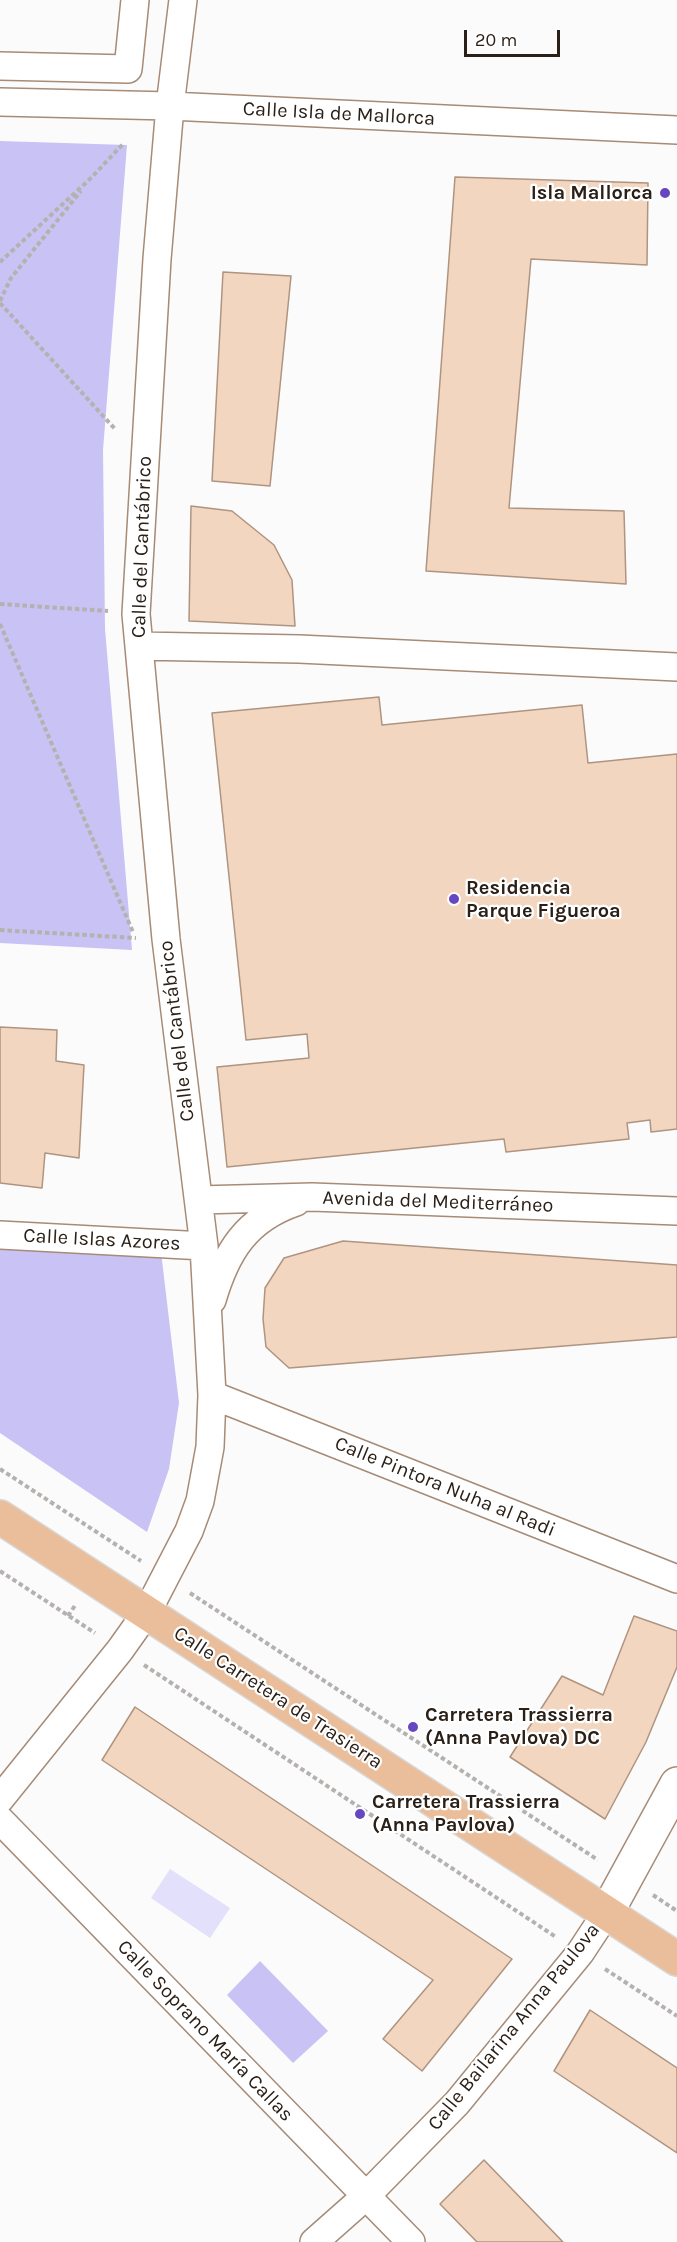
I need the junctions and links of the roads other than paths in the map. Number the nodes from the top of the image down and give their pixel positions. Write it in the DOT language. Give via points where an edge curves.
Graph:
graph roads {
  1 [pos="135,0"];
  2 [pos="183,0"];
  3 [pos="0,66"];
  4 [pos="0,102"];
  5 [pos="170,106"];
  6 [pos="677,130"];
  7 [pos="139,646"];
  8 [pos="677,667"];
  9 [pos="312,1197"];
  10 [pos="199,1200"];
  11 [pos="677,1211"];
  12 [pos="0,1235"];
  13 [pos="204,1246"];
  14 [pos="208,1313"];
  15 [pos="212,1395"];
  16 [pos="0,1517"];
  17 [pos="677,1579"];
  18 [pos="147,1612"];
  19 [pos="677,1784"];
  20 [pos="0,1799"];
  21 [pos="0,1820"];
  22 [pos="607,1912"];
  23 [pos="677,1959"];
  24 [pos="366,2196"];
  25 [pos="314,2242"];
  26 [pos="411,2242"];
  1 -- 3 [label="street" via="128,69"];
  2 -- 5 [label="street, Calle del Cantábrico"];
  4 -- 5 [label="street, Calle Isla de Mallorca"];
  5 -- 6 [label="street, Calle Isla de Mallorca"];
  5 -- 7 [label="street, Calle del Cantábrico" via="142,496 136,614"];
  7 -- 8 [label="street" via="311,649"];
  7 -- 10 [label="street, Calle del Cantábrico" via="166,939"];
  9 -- 10 [label="street, Avenida del Mediterráneo"];
  9 -- 11 [label="street, Avenida del Mediterráneo"];
  9 -- 14 [label="street" via="270,1212 243,1235 224,1266"];
  10 -- 13 [label="street, Calle del Cantábrico"];
  12 -- 13 [label="street, Calle Islas Azores"];
  13 -- 14 [label="street, Calle del Cantábrico"];
  14 -- 15 [label="street, Calle del Cantábrico"];
  15 -- 17 [label="street, Calle Pintora Nuha al Radi"];
  15 -- 18 [label="street, Calle del Cantábrico" via="210,1447 200,1501"];
  16 -- 18 [label="main road, Calle Carretera de Trasierra"];
  18 -- 20 [label="street, Calle del Cantábrico"];
  18 -- 22 [label="main road, Calle Carretera de Trasierra"];
  19 -- 22 [label="main road, Calle Bailarina Anna Paulova"];
  21 -- 24 [label="street, Calle Soprano María Callas"];
  22 -- 23 [label="main road, Calle Carretera de Trasierra"];
  22 -- 24 [label="street, Calle Bailarina Anna Paulova" via="580,1953 456,2103"];
  24 -- 25 [label="street, Calle Bailarina Anna Paulova"];
  24 -- 26 [label="street, Calle Soprano María Callas"];
}
